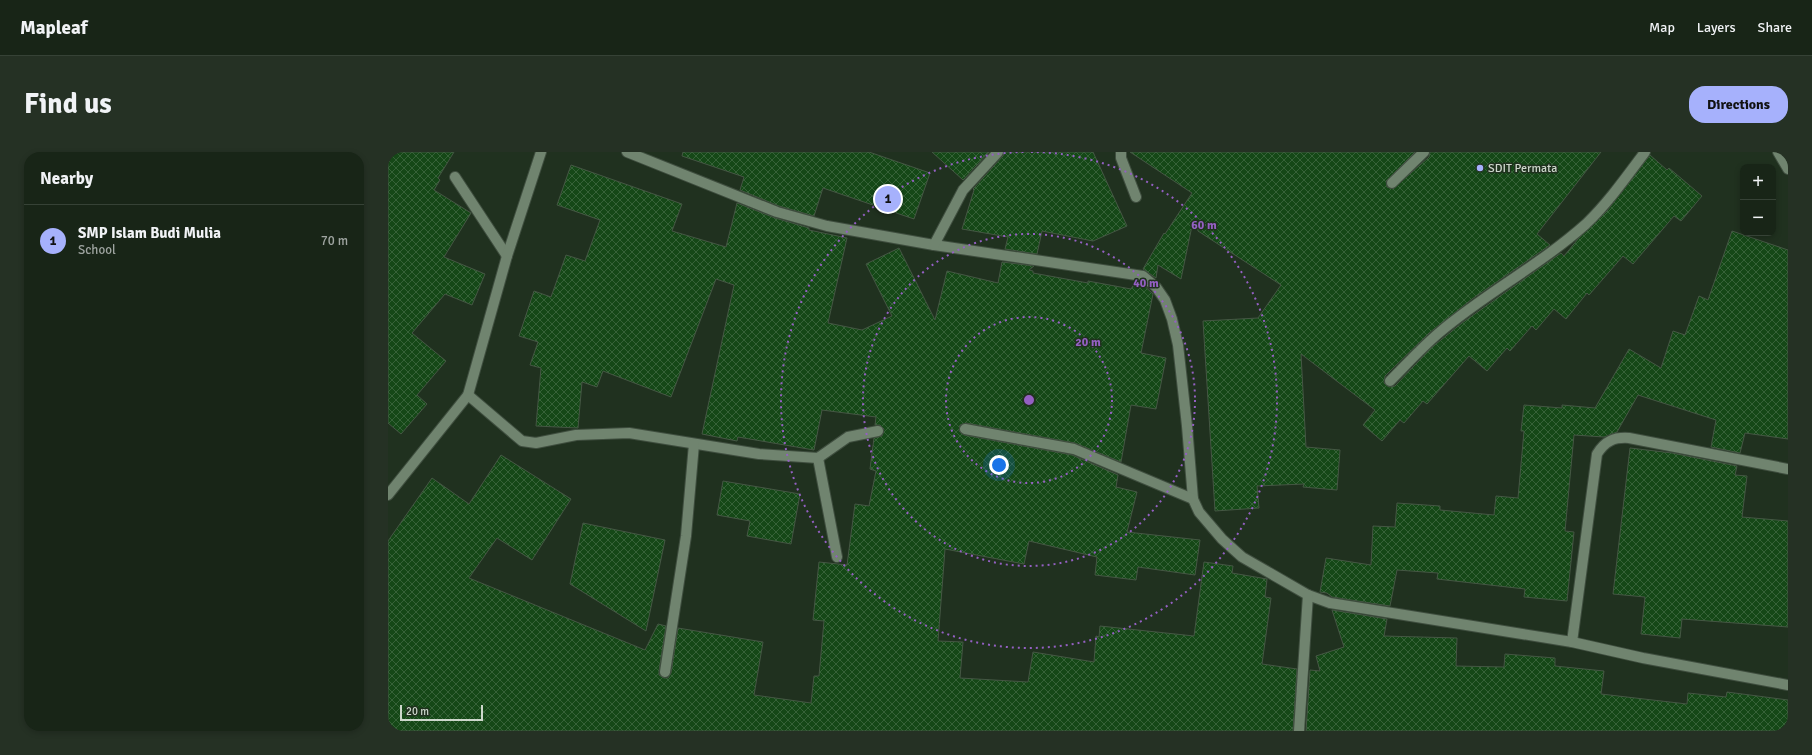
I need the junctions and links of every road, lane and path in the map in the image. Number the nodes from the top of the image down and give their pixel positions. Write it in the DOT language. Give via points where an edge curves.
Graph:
graph roads {
  1 [pos="541,152"];
  2 [pos="627,152"];
  3 [pos="998,152"];
  4 [pos="1121,152"];
  5 [pos="1424,152"];
  6 [pos="1645,152"];
  7 [pos="1778,152"];
  8 [pos="1788,169"];
  9 [pos="455,177"];
  10 [pos="1392,183"];
  11 [pos="1136,197"];
  12 [pos="934,245"];
  13 [pos="507,256"];
  14 [pos="1390,381"];
  15 [pos="468,395"];
  16 [pos="966,429"];
  17 [pos="878,431"];
  18 [pos="694,444"];
  19 [pos="818,458"];
  20 [pos="1788,469"];
  21 [pos="388,495"];
  22 [pos="1193,499"];
  23 [pos="837,557"];
  24 [pos="1308,595"];
  25 [pos="1572,642"];
  26 [pos="665,672"];
  27 [pos="1788,686"];
  28 [pos="1299,731"];
  1 -- 13 [label="street"];
  2 -- 12 [label="street" via="777,212 827,226"];
  3 -- 12 [label="street" via="963,190"];
  4 -- 11 [label="street"];
  5 -- 10 [label="street"];
  6 -- 14 [label="street" via="1586,224 1541,260 1439,333"];
  7 -- 8 [label="street"];
  9 -- 13 [label="street"];
  12 -- 22 [label="street" via="1143,276 1156,287 1172,319 1178,345"];
  13 -- 15 [label="street"];
  15 -- 18 [label="street" via="522,441 536,443 576,435 629,433"];
  15 -- 21 [label="street"];
  16 -- 22 [label="street" via="1074,449"];
  17 -- 19 [label="street" via="841,440"];
  18 -- 19 [label="street" via="759,454"];
  18 -- 26 [label="street" via="686,536"];
  19 -- 23 [label="street"];
  20 -- 25 [label="street" via="1629,438 1618,437 1605,444 1597,454"];
  22 -- 24 [label="street" via="1208,524 1242,558"];
  24 -- 25 [label="street" via="1330,603"];
  24 -- 28 [label="street"];
  25 -- 27 [label="street"];
}
